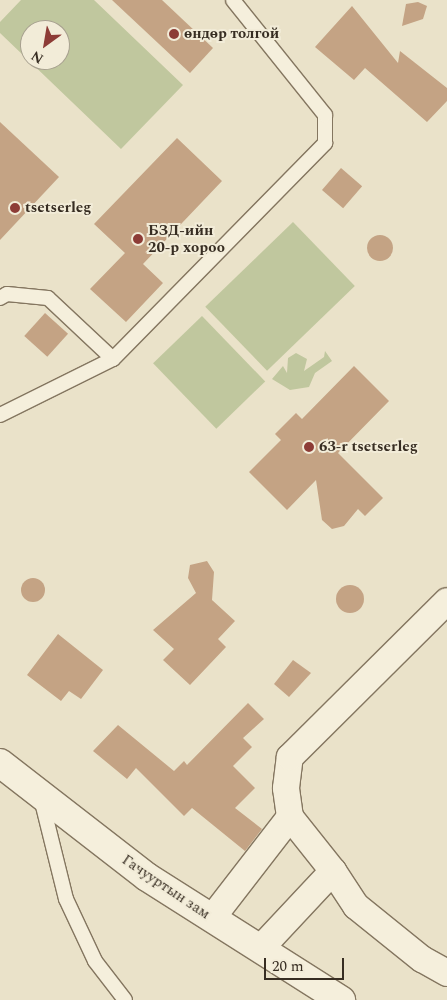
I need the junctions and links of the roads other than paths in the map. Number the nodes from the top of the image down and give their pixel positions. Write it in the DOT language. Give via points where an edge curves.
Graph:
graph roads {
  1 [pos="233,0"];
  2 [pos="0,298"];
  3 [pos="113,360"];
  4 [pos="0,414"];
  5 [pos="447,601"];
  6 [pos="0,764"];
  7 [pos="40,795"];
  8 [pos="290,817"];
  9 [pos="332,871"];
  10 [pos="212,918"];
  11 [pos="260,949"];
  12 [pos="447,973"];
  13 [pos="126,1000"];
  14 [pos="341,1000"];
  1 -- 3 [label="lane" via="325,115 325,143"];
  2 -- 3 [label="lane" via="7,294 48,298"];
  3 -- 4 [label="lane"];
  5 -- 8 [label="street" via="290,757 286,788"];
  6 -- 7 [label="main road, Гачууртын зам"];
  7 -- 10 [label="main road, Гачууртын зам" via="147,877"];
  7 -- 13 [label="lane" via="66,898 95,961"];
  8 -- 9 [label="street"];
  8 -- 10 [label="street"];
  9 -- 11 [label="street"];
  9 -- 12 [label="street" via="356,906 422,959"];
  10 -- 11 [label="main road, Гачууртын зам"];
  11 -- 14 [label="main road, Гачууртын зам"];
}
